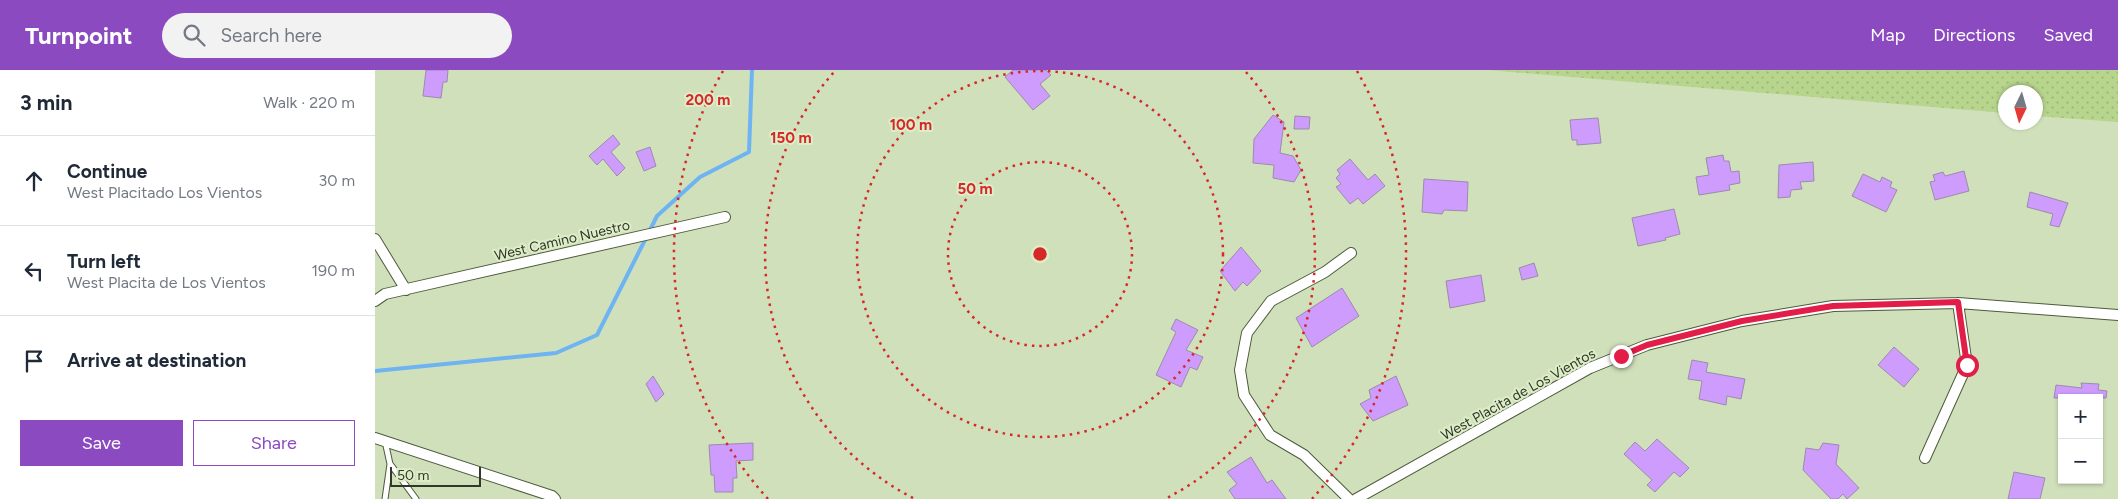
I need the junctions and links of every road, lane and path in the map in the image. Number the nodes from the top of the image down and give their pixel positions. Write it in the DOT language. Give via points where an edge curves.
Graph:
graph roads {
  1 [pos="725,217"];
  2 [pos="375,239"];
  3 [pos="1351,253"];
  4 [pos="405,290"];
  5 [pos="375,301"];
  6 [pos="1958,302"];
  7 [pos="2118,315"];
  8 [pos="380,439"];
  9 [pos="1925,458"];
  10 [pos="390,464"];
  11 [pos="532,495"];
  12 [pos="385,499"];
  13 [pos="416,499"];
  14 [pos="555,499"];
  15 [pos="1349,499"];
  16 [pos="1356,499"];
  1 -- 4 [label="street, West Camino Nuestro"];
  2 -- 4 [label="street"];
  3 -- 15 [label="street" via="1325,272 1271,301 1247,333 1240,370 1244,395 1270,435 1303,455"];
  4 -- 5 [label="street, West Camino Nuestro" via="385,294"];
  6 -- 7 [label="street, West Placita de Los Vientos"];
  6 -- 9 [label="street" via="1967,365"];
  6 -- 16 [label="street, West Placita de Los Vientos" via="1833,306 1742,321 1647,345 1590,368"];
  8 -- 10 [label="lane"];
  8 -- 11 [label="street"];
  10 -- 12 [label="lane"];
  10 -- 13 [label="lane"];
  11 -- 14 [label="street"];
}
